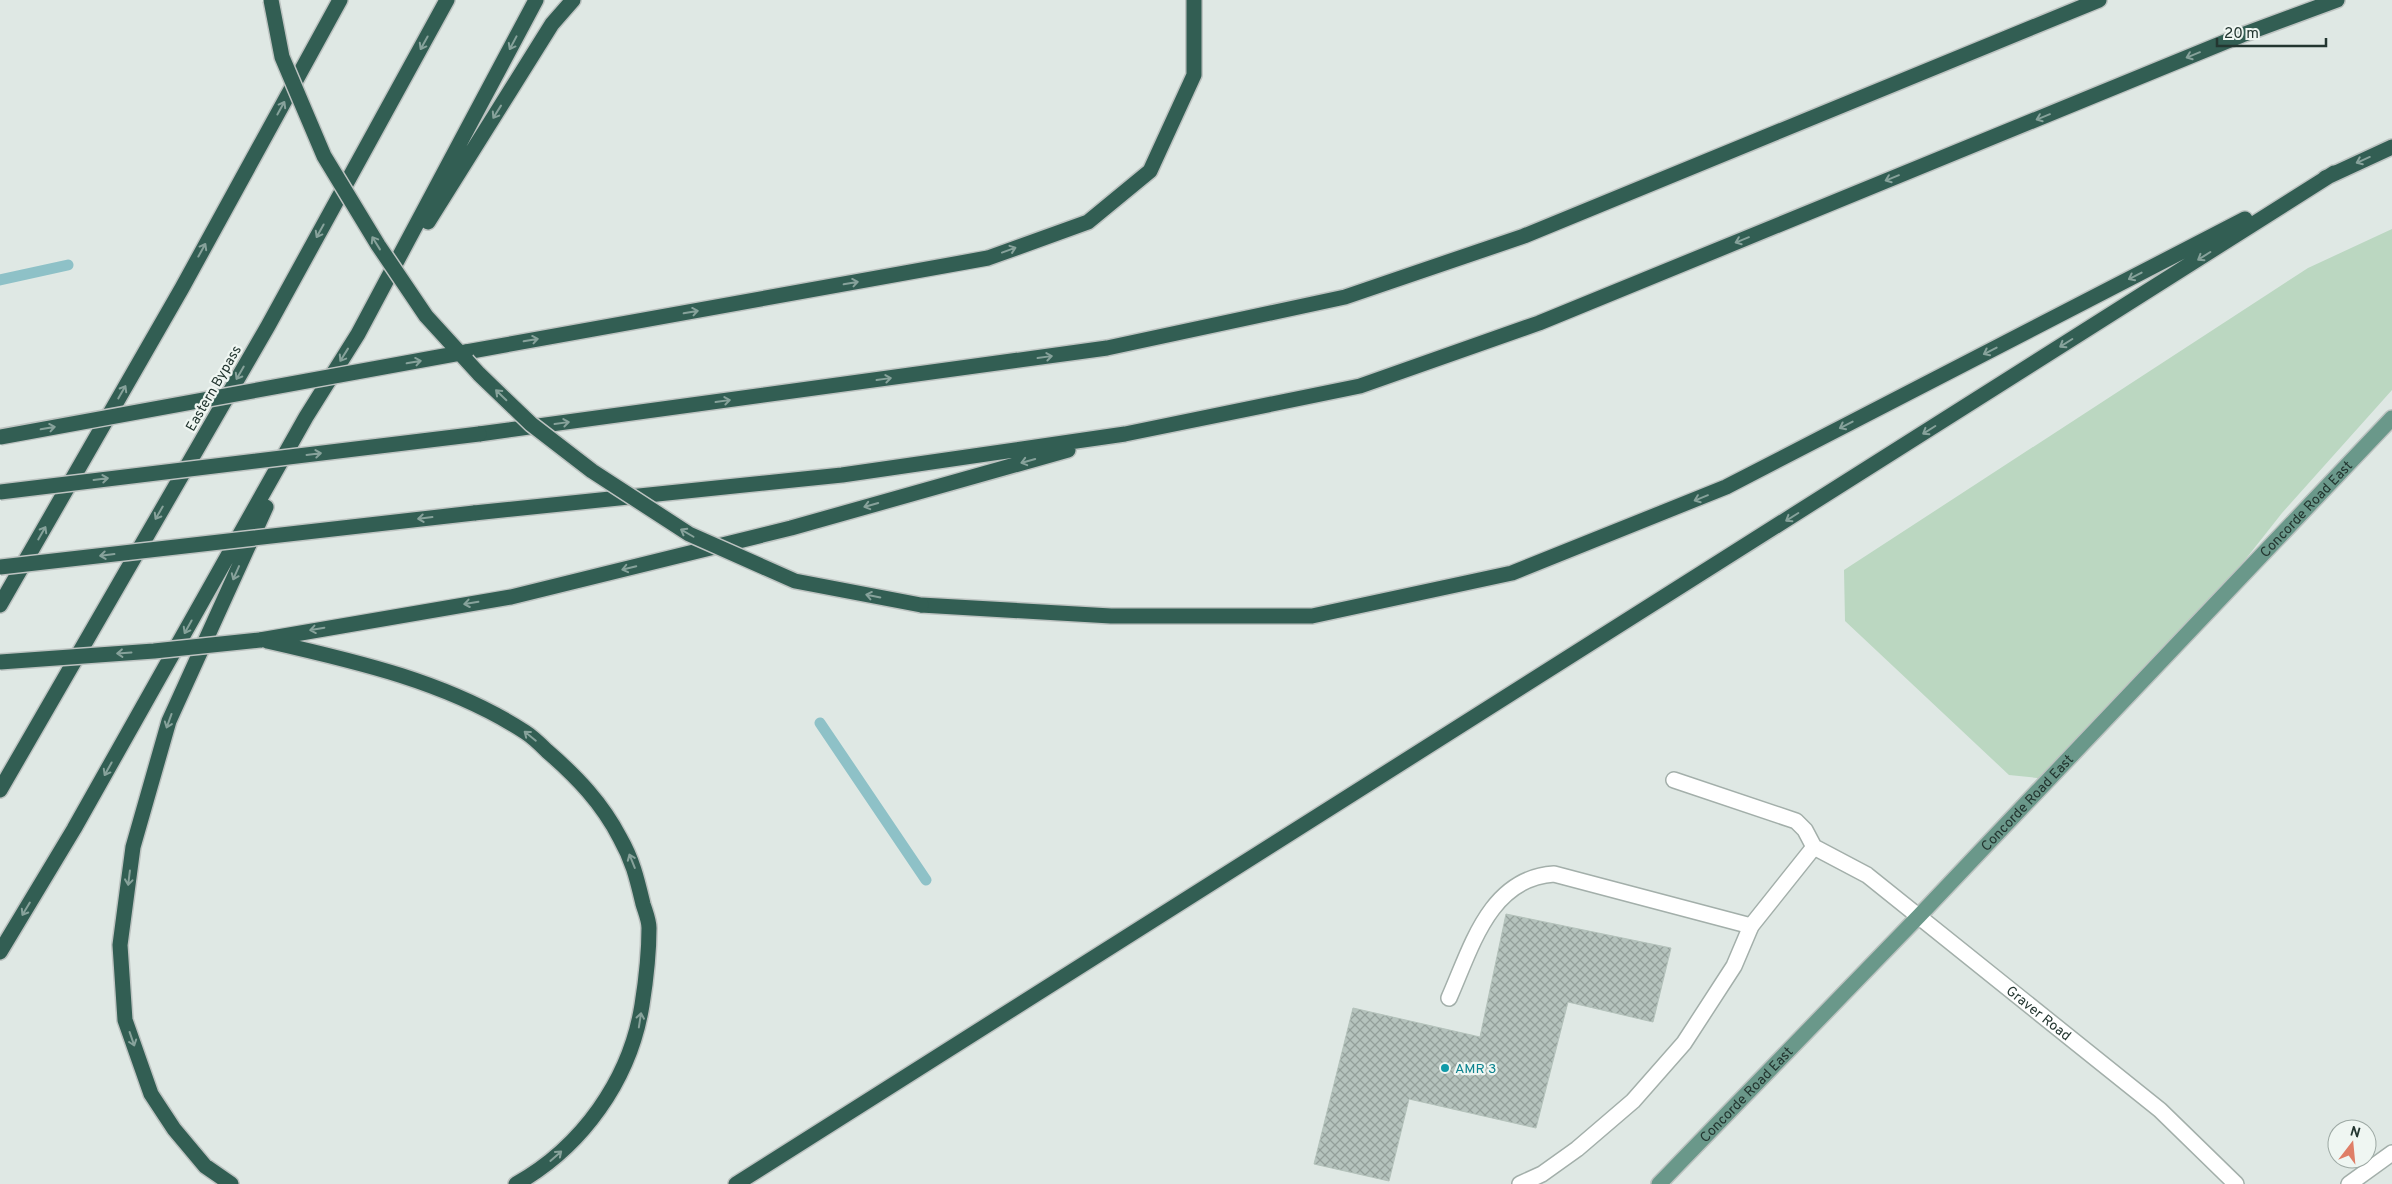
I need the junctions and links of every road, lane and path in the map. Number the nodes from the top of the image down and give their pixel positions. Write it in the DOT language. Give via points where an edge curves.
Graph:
graph roads {
  1 [pos="271,0"];
  2 [pos="340,0"];
  3 [pos="447,0"];
  4 [pos="536,0"];
  5 [pos="573,0"];
  6 [pos="1194,0"];
  7 [pos="2099,0"];
  8 [pos="2336,0"];
  9 [pos="2392,147"];
  10 [pos="2334,173"];
  11 [pos="358,334"];
  12 [pos="306,417"];
  13 [pos="2392,418"];
  14 [pos="1125,434"];
  15 [pos="0,437"];
  16 [pos="0,492"];
  17 [pos="0,567"];
  18 [pos="0,605"];
  19 [pos="260,640"];
  20 [pos="0,662"];
  21 [pos="1674,780"];
  22 [pos="0,790"];
  23 [pos="1814,847"];
  24 [pos="1919,916"];
  25 [pos="1751,926"];
  26 [pos="0,952"];
  27 [pos="1450,998"];
  28 [pos="2392,1154"];
  29 [pos="231,1184"];
  30 [pos="516,1184"];
  31 [pos="736,1184"];
  32 [pos="1520,1184"];
  33 [pos="1659,1184"];
  34 [pos="2236,1184"];
  35 [pos="2349,1184"];
  10 -- 1 [label="highway, one-way, bridge" via="1726,487 1512,573 1312,616 1111,616 921,605 795,581 689,534 592,471 531,424 426,316 378,245 324,156 282,57"];
  18 -- 2 [label="highway, one-way" via="182,288"];
  3 -- 22 [label="highway, Eastern Bypass, one-way" via="268,326"];
  4 -- 11 [label="highway, one-way"];
  5 -- 11 [label="highway, one-way" via="552,24"];
  15 -- 6 [label="highway, one-way, bridge" via="988,258 1088,222 1150,171 1194,75"];
  16 -- 7 [label="highway, one-way, bridge" via="480,434 1107,348 1345,298 1524,236"];
  8 -- 14 [label="highway, one-way" via="2242,35 1539,323 1360,386"];
  9 -- 10 [label="highway, one-way"];
  10 -- 31 [label="highway, one-way"];
  11 -- 12 [label="highway, one-way"];
  12 -- 26 [label="highway, one-way" via="74,829"];
  12 -- 29 [label="highway, one-way" via="169,721 133,848 120,945 125,1020 151,1094 174,1129 205,1166"];
  13 -- 24 [label="main road, Concorde Road East"];
  14 -- 17 [label="highway, one-way, bridge" via="842,474"];
  14 -- 19 [label="highway, one-way" via="791,528 512,597"];
  19 -- 20 [label="highway, one-way, bridge"];
  30 -- 19 [label="highway, one-way" via="558,1156 599,1109 626,1067 638,1031 649,926 633,862 606,812 573,773 526,732 476,705 420,682 344,658"];
  21 -- 23 [label="street" via="1791,818 1805,830"];
  23 -- 24 [label="street, Graver Road" via="1867,875"];
  23 -- 25 [label="street"];
  24 -- 33 [label="main road, Concorde Road East"];
  24 -- 34 [label="street, Graver Road" via="2160,1110"];
  25 -- 27 [label="street" via="1554,874 1542,875 1508,891 1495,904 1482,924"];
  25 -- 32 [label="street" via="1734,966 1684,1043 1633,1101 1577,1149 1542,1174"];
  28 -- 35 [label="street"];
}
